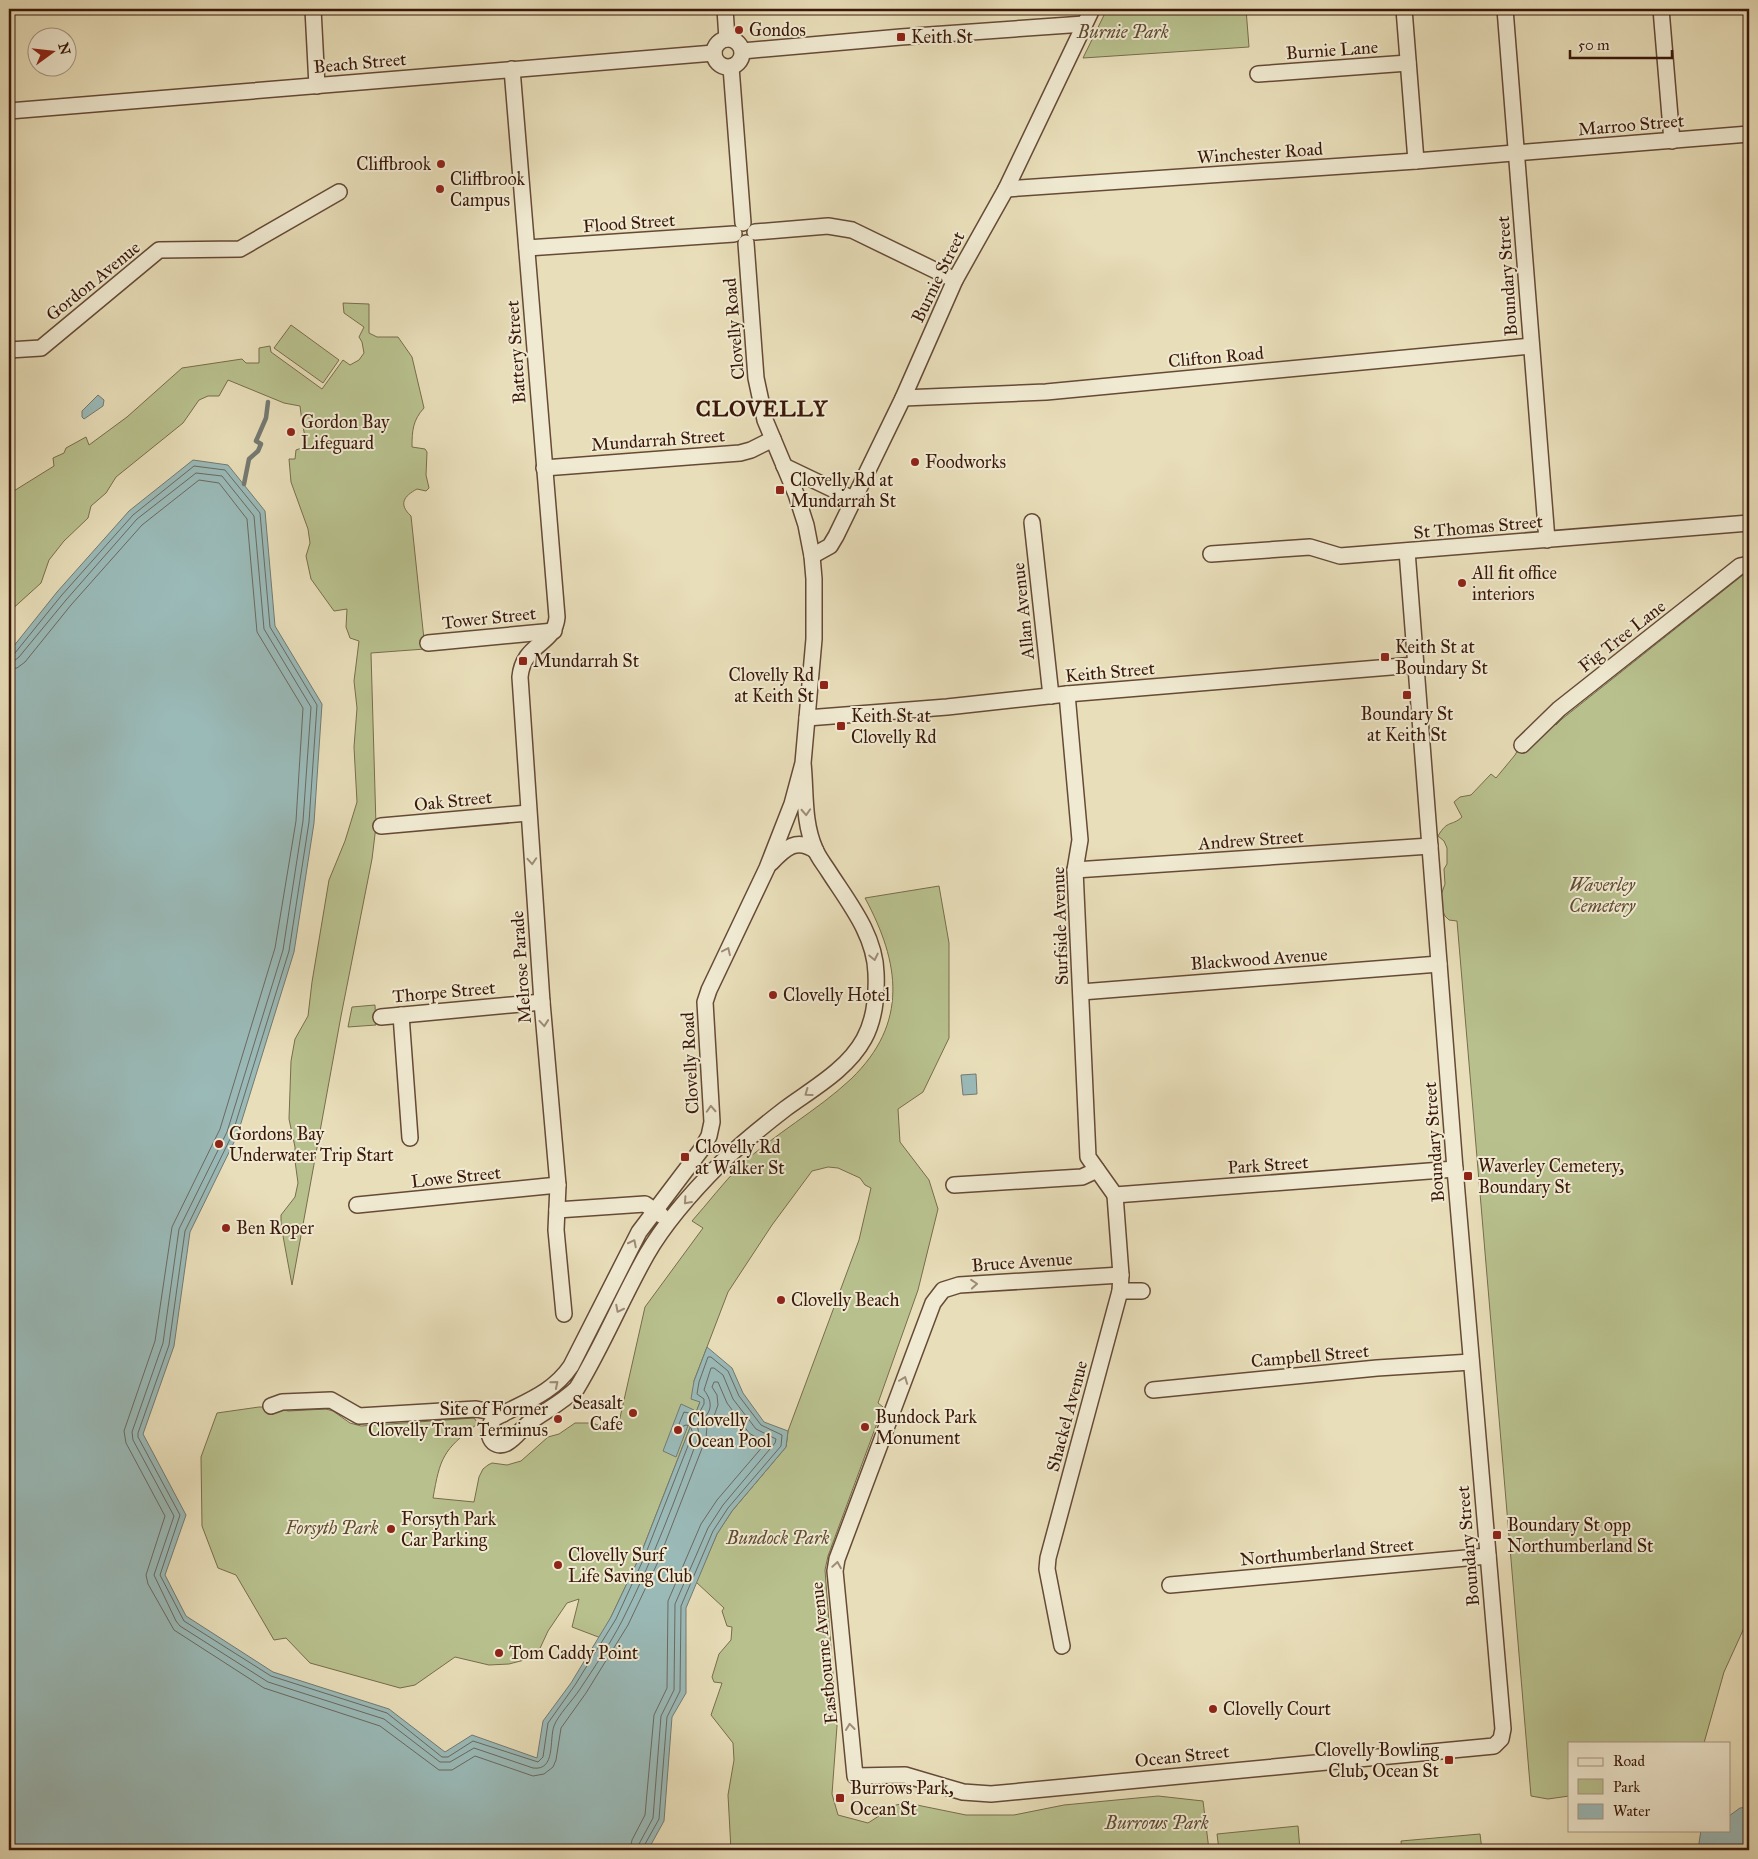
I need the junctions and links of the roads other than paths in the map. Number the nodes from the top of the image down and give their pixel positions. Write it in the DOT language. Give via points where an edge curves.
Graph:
graph roads {
  1 [pos="313,9"];
  2 [pos="725,9"];
  3 [pos="1092,9"];
  4 [pos="1404,9"];
  5 [pos="1505,9"];
  6 [pos="1661,9"];
  7 [pos="1084,24"];
  8 [pos="727,39"];
  9 [pos="742,51"];
  10 [pos="714,53"];
  11 [pos="1408,63"];
  12 [pos="731,67"];
  13 [pos="512,69"];
  14 [pos="1258,74"];
  15 [pos="316,86"];
  16 [pos="9,112"];
  17 [pos="1749,134"];
  18 [pos="1672,140"];
  19 [pos="1516,153"];
  20 [pos="1416,161"];
  21 [pos="1006,189"];
  22 [pos="339,192"];
  23 [pos="744,233"];
  24 [pos="527,248"];
  25 [pos="955,280"];
  26 [pos="1531,346"];
  27 [pos="9,350"];
  28 [pos="903,398"];
  29 [pos="773,439"];
  30 [pos="784,466"];
  31 [pos="544,468"];
  32 [pos="853,499"];
  33 [pos="1032,522"];
  34 [pos="1749,524"];
  35 [pos="1547,540"];
  36 [pos="1407,551"];
  37 [pos="1210,554"];
  38 [pos="812,556"];
  39 [pos="1749,564"];
  40 [pos="554,630"];
  41 [pos="428,643"];
  42 [pos="1416,665"];
  43 [pos="1067,694"];
  44 [pos="1051,696"];
  45 [pos="807,718"];
  46 [pos="1522,745"];
  47 [pos="803,763"];
  48 [pos="528,812"];
  49 [pos="381,826"];
  50 [pos="1430,846"];
  51 [pos="816,851"];
  52 [pos="766,868"];
  53 [pos="1075,870"];
  54 [pos="1439,964"];
  55 [pos="1081,992"];
  56 [pos="542,1002"];
  57 [pos="401,1015"];
  58 [pos="381,1017"];
  59 [pos="410,1138"];
  60 [pos="1092,1163"];
  61 [pos="1455,1170"];
  62 [pos="954,1185"];
  63 [pos="558,1186"];
  64 [pos="1114,1195"];
  65 [pos="357,1205"];
  66 [pos="557,1210"];
  67 [pos="655,1210"];
  68 [pos="669,1222"];
  69 [pos="1120,1275"];
  70 [pos="1120,1291"];
  71 [pos="1142,1291"];
  72 [pos="933,1303"];
  73 [pos="564,1314"];
  74 [pos="1471,1362"];
  75 [pos="1153,1390"];
  76 [pos="271,1406"];
  77 [pos="503,1414"];
  78 [pos="1488,1556"];
  79 [pos="1170,1585"];
  80 [pos="1062,1646"];
  81 [pos="1503,1729"];
  82 [pos="855,1776"];
  1 -- 15 [label="street"];
  2 -- 8 [label="street"];
  3 -- 7 [label="street, Burnie Street"];
  4 -- 11 [label="street"];
  5 -- 19 [label="street, Boundary Street"];
  6 -- 18 [label="street"];
  7 -- 9 [label="street"];
  7 -- 21 [label="street, Burnie Street"];
  8 -- 9 [label="street" via="739,44"];
  8 -- 10 [label="street" via="720,42"];
  9 -- 12 [label="street" via="738,63"];
  10 -- 12 [label="street" via="722,65"];
  10 -- 13 [label="street, Beach Street"];
  11 -- 14 [label="street, Burnie Lane"];
  11 -- 20 [label="street"];
  12 -- 23 [label="street, Clovelly Road"];
  13 -- 15 [label="street, Beach Street"];
  13 -- 24 [label="street, Battery Street"];
  15 -- 16 [label="street, Beach Street"];
  17 -- 18 [label="street, Marroo Street"];
  18 -- 19 [label="street, Marroo Street"];
  19 -- 20 [label="street, Winchester Road"];
  19 -- 26 [label="street, Boundary Street"];
  20 -- 21 [label="street, Winchester Road"];
  21 -- 25 [label="street, Burnie Street"];
  22 -- 27 [label="street, Gordon Avenue" via="240,249 160,250 41,348"];
  23 -- 24 [label="street, Flood Street"];
  23 -- 25 [label="street, Flood Street" via="839,227 852,230"];
  23 -- 29 [label="street, Clovelly Road" via="756,378"];
  24 -- 31 [label="street, Battery Street"];
  25 -- 28 [label="street, Burnie Street"];
  26 -- 28 [label="street, Clifton Road" via="1046,392"];
  26 -- 35 [label="street, Boundary Street"];
  28 -- 32 [label="street, Burnie Street"];
  29 -- 30 [label="street, Clovelly Road"];
  29 -- 31 [label="street, Mundarrah Street" via="740,453"];
  30 -- 32 [label="street"];
  30 -- 38 [label="street, Clovelly Road" via="806,525"];
  31 -- 40 [label="street, Battery Street" via="557,617"];
  32 -- 38 [label="street, Burnie Street" via="830,546"];
  33 -- 44 [label="street, Allan Avenue"];
  34 -- 35 [label="street, St Thomas Street"];
  35 -- 36 [label="street, St Thomas Street"];
  36 -- 37 [label="street, St Thomas Street" via="1340,556 1310,548"];
  36 -- 42 [label="street, Boundary Street"];
  38 -- 45 [label="street, Clovelly Road" via="815,607"];
  39 -- 46 [label="street, Fig Tree Lane" via="1740,566 1559,709"];
  40 -- 41 [label="street, Tower Street"];
  40 -- 48 [label="street, Melrose Parade" via="526,656 521,667"];
  42 -- 43 [label="street, Keith Street"];
  42 -- 50 [label="street, Boundary Street"];
  43 -- 44 [label="street, Keith Street"];
  43 -- 53 [label="street, Surfside Avenue" via="1080,840"];
  44 -- 45 [label="street, Keith Street"];
  45 -- 47 [label="street, Clovelly Road"];
  47 -- 51 [label="street, one-way" via="807,821"];
  47 -- 52 [label="street, Clovelly Road" via="792,804"];
  48 -- 49 [label="street, Oak Street"];
  48 -- 56 [label="street, Melrose Parade, one-way"];
  50 -- 53 [label="street, Andrew Street"];
  50 -- 54 [label="street, Boundary Street"];
  51 -- 52 [label="street" via="806,845 791,846"];
  51 -- 68 [label="street, one-way" via="858,918 872,947 876,1001 868,1029 849,1059 755,1132"];
  67 -- 52 [label="street, Clovelly Road, one-way" via="709,1136 712,1122 706,1002"];
  53 -- 55 [label="street, Surfside Avenue"];
  54 -- 55 [label="street, Blackwood Avenue"];
  54 -- 61 [label="street, Boundary Street"];
  55 -- 60 [label="street, Surfside Avenue"];
  56 -- 57 [label="street, Thorpe Street"];
  56 -- 63 [label="street, Melrose Parade, one-way"];
  57 -- 58 [label="street, Thorpe Street"];
  57 -- 59 [label="street"];
  60 -- 62 [label="street" via="1082,1177"];
  60 -- 64 [label="street"];
  61 -- 64 [label="street, Park Street"];
  61 -- 74 [label="street, Boundary Street"];
  63 -- 65 [label="street, Lowe Street"];
  63 -- 66 [label="street, Melrose Parade"];
  64 -- 69 [label="street, Shackel Avenue"];
  66 -- 67 [label="street" via="645,1204"];
  66 -- 73 [label="street, Melrose Parade"];
  67 -- 68 [label="street"];
  77 -- 67 [label="street, Clovelly Road, one-way" via="552,1388 563,1378 639,1232"];
  68 -- 77 [label="street, Clovelly Road, one-way" via="648,1253 577,1388 522,1429 510,1442 495,1443 489,1438 488,1430 490,1424"];
  69 -- 70 [label="street, Shackel Avenue"];
  72 -- 69 [label="street, Bruce Avenue, one-way" via="943,1290 959,1285"];
  70 -- 71 [label="street"];
  70 -- 80 [label="street, Shackel Avenue" via="1048,1558 1047,1569"];
  82 -- 72 [label="street, Eastbourne Avenue, one-way" via="835,1571"];
  74 -- 75 [label="street, Campbell Street"];
  74 -- 78 [label="street, Boundary Street"];
  76 -- 77 [label="street" via="282,1402 331,1400 359,1416 476,1409"];
  78 -- 79 [label="street, Northumberland Street"];
  78 -- 81 [label="street, Boundary Street"];
  81 -- 82 [label="street, Ocean Street" via="1501,1739 1494,1746 1480,1748 991,1794 963,1792 906,1775"];
}
